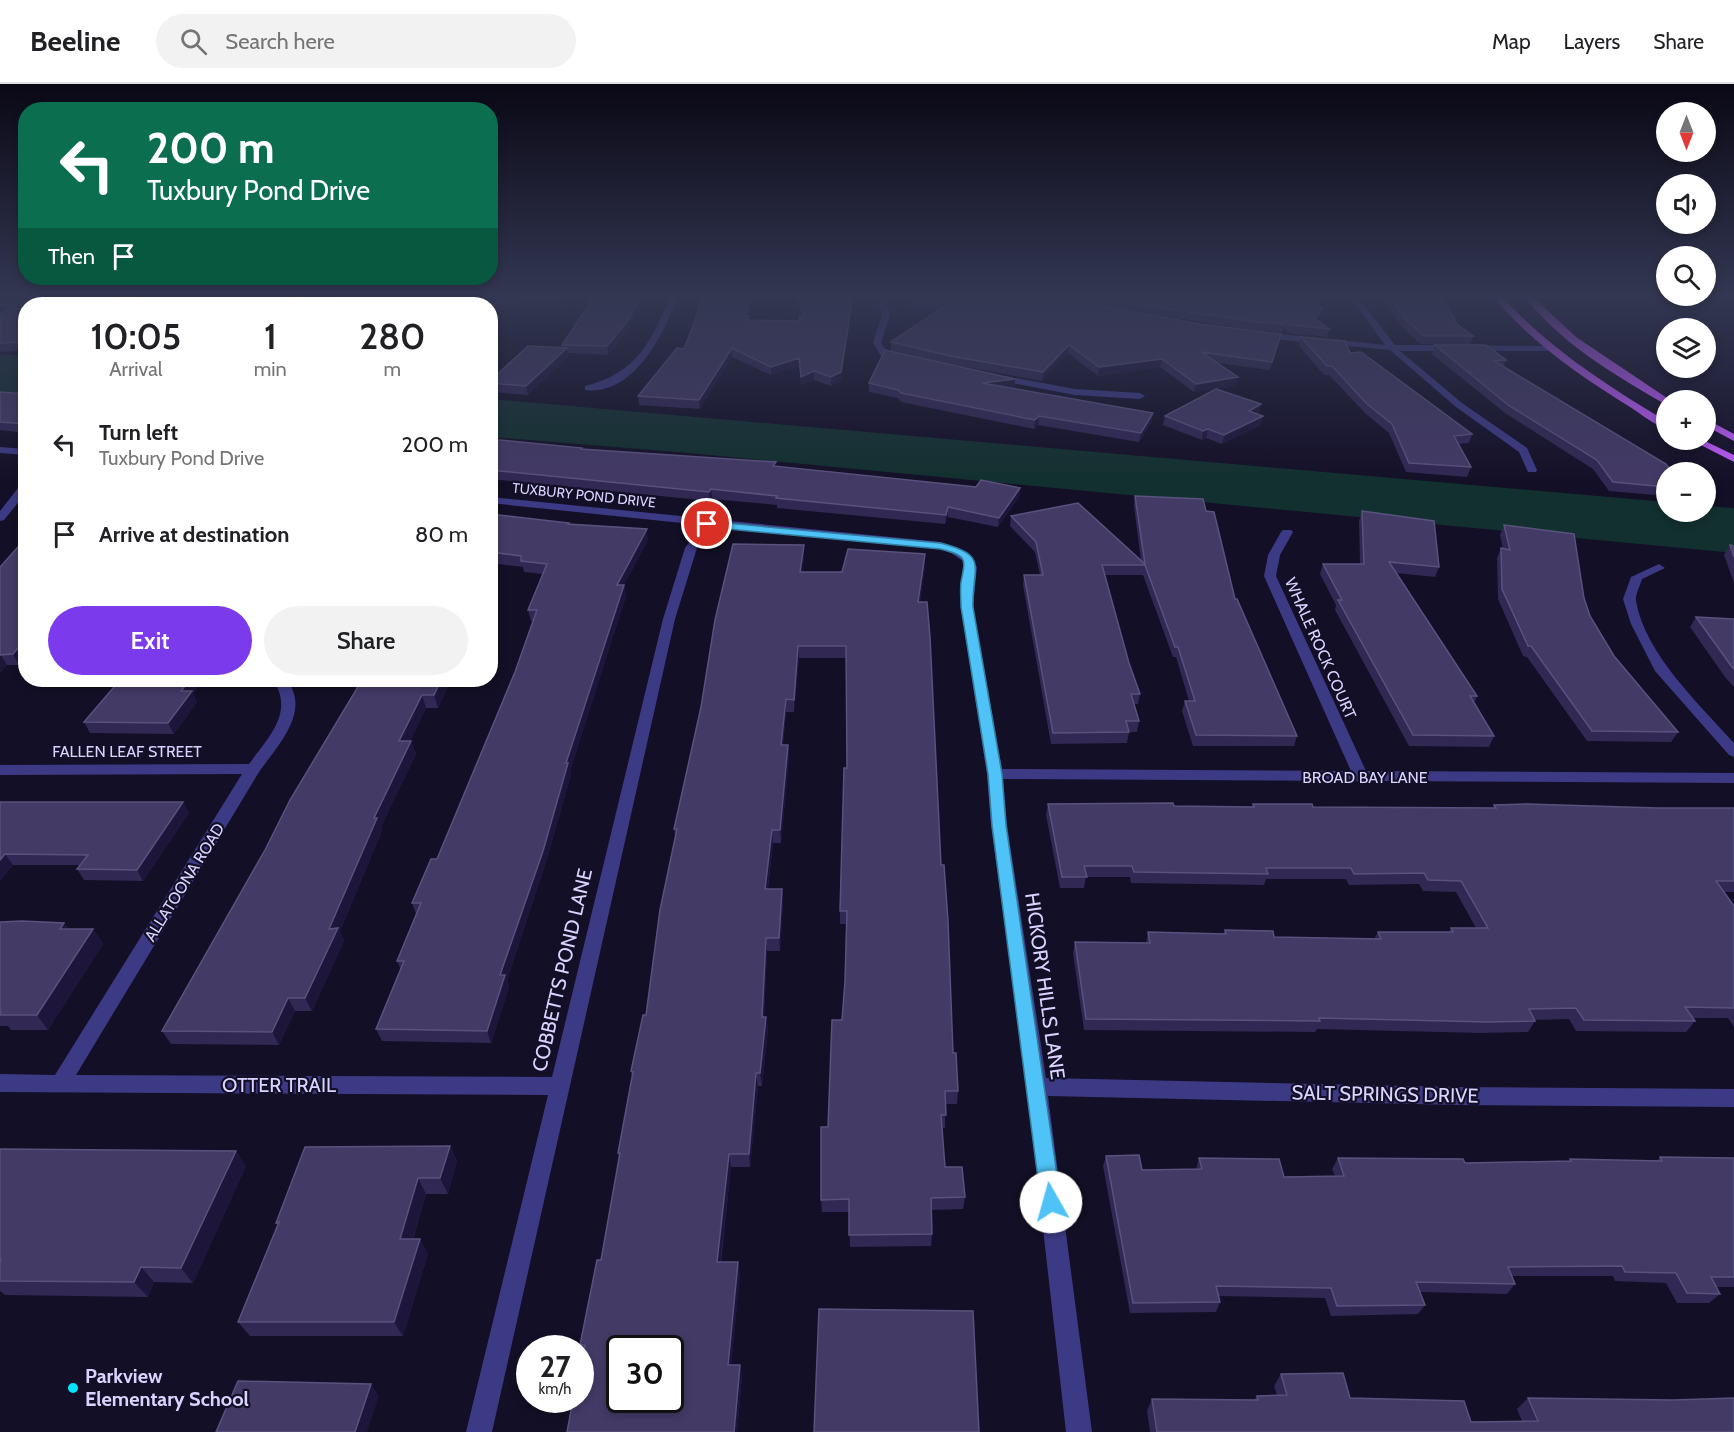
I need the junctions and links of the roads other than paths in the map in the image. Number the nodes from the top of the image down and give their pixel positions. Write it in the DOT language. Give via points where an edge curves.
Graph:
graph roads {
  1 [pos="637,359"];
  2 [pos="902,359"];
  3 [pos="1405,359"];
  4 [pos="1564,359"];
  5 [pos="1602,359"];
  6 [pos="912,362"];
  7 [pos="982,375"];
  8 [pos="588,388"];
  9 [pos="1656,394"];
  10 [pos="1140,396"];
  11 [pos="1656,418"];
  12 [pos="1716,428"];
  13 [pos="1734,438"];
  14 [pos="0,450"];
  15 [pos="1716,450"];
  16 [pos="18,451"];
  17 [pos="1734,459"];
  18 [pos="1532,470"];
  19 [pos="18,495"];
  20 [pos="498,501"];
  21 [pos="0,518"];
  22 [pos="707,524"];
  23 [pos="1287,532"];
  24 [pos="961,551"];
  25 [pos="1659,568"];
  26 [pos="288,687"];
  27 [pos="1734,752"];
  28 [pos="254,769"];
  29 [pos="0,770"];
  30 [pos="995,774"];
  31 [pos="1362,778"];
  32 [pos="1734,778"];
  33 [pos="0,1083"];
  34 [pos="60,1084"];
  35 [pos="558,1086"];
  36 [pos="1037,1087"];
  37 [pos="1734,1098"];
  38 [pos="479,1432"];
  39 [pos="1079,1432"];
  1 -- 8 [label="street" via="613,382"];
  2 -- 6 [label="street"];
  3 -- 18 [label="street" via="1459,405 1523,450"];
  4 -- 11 [label="main road"];
  5 -- 9 [label="main road"];
  7 -- 10 [label="street" via="1075,392"];
  12 -- 13 [label="main road"];
  14 -- 16 [label="street"];
  15 -- 17 [label="main road"];
  19 -- 21 [label="street"];
  20 -- 22 [label="street, TUXBURY POND DRIVE"];
  22 -- 24 [label="street, TUXBURY POND DRIVE"];
  22 -- 35 [label="street, COBBETTS POND LANE" via="691,548 669,620"];
  23 -- 31 [label="street, WHALE ROCK COURT" via="1274,555 1270,576"];
  24 -- 30 [label="street, HICKORY HILLS LANE" via="972,567 967,607"];
  25 -- 27 [label="street" via="1637,577 1629,599 1637,624 1662,671"];
  26 -- 28 [label="street, ALLATOONA ROAD" via="291,704 285,723"];
  28 -- 29 [label="street, FALLEN LEAF STREET"];
  28 -- 34 [label="street, ALLATOONA ROAD"];
  30 -- 31 [label="street, BROAD BAY LANE"];
  30 -- 36 [label="street, HICKORY HILLS LANE"];
  31 -- 32 [label="street, BROAD BAY LANE"];
  33 -- 34 [label="street, OTTER TRAIL"];
  34 -- 35 [label="street, OTTER TRAIL"];
  35 -- 38 [label="street, COBBETTS POND LANE"];
  36 -- 37 [label="street, SALT SPRINGS DRIVE"];
  36 -- 39 [label="street, HICKORY HILLS LANE"];
}
